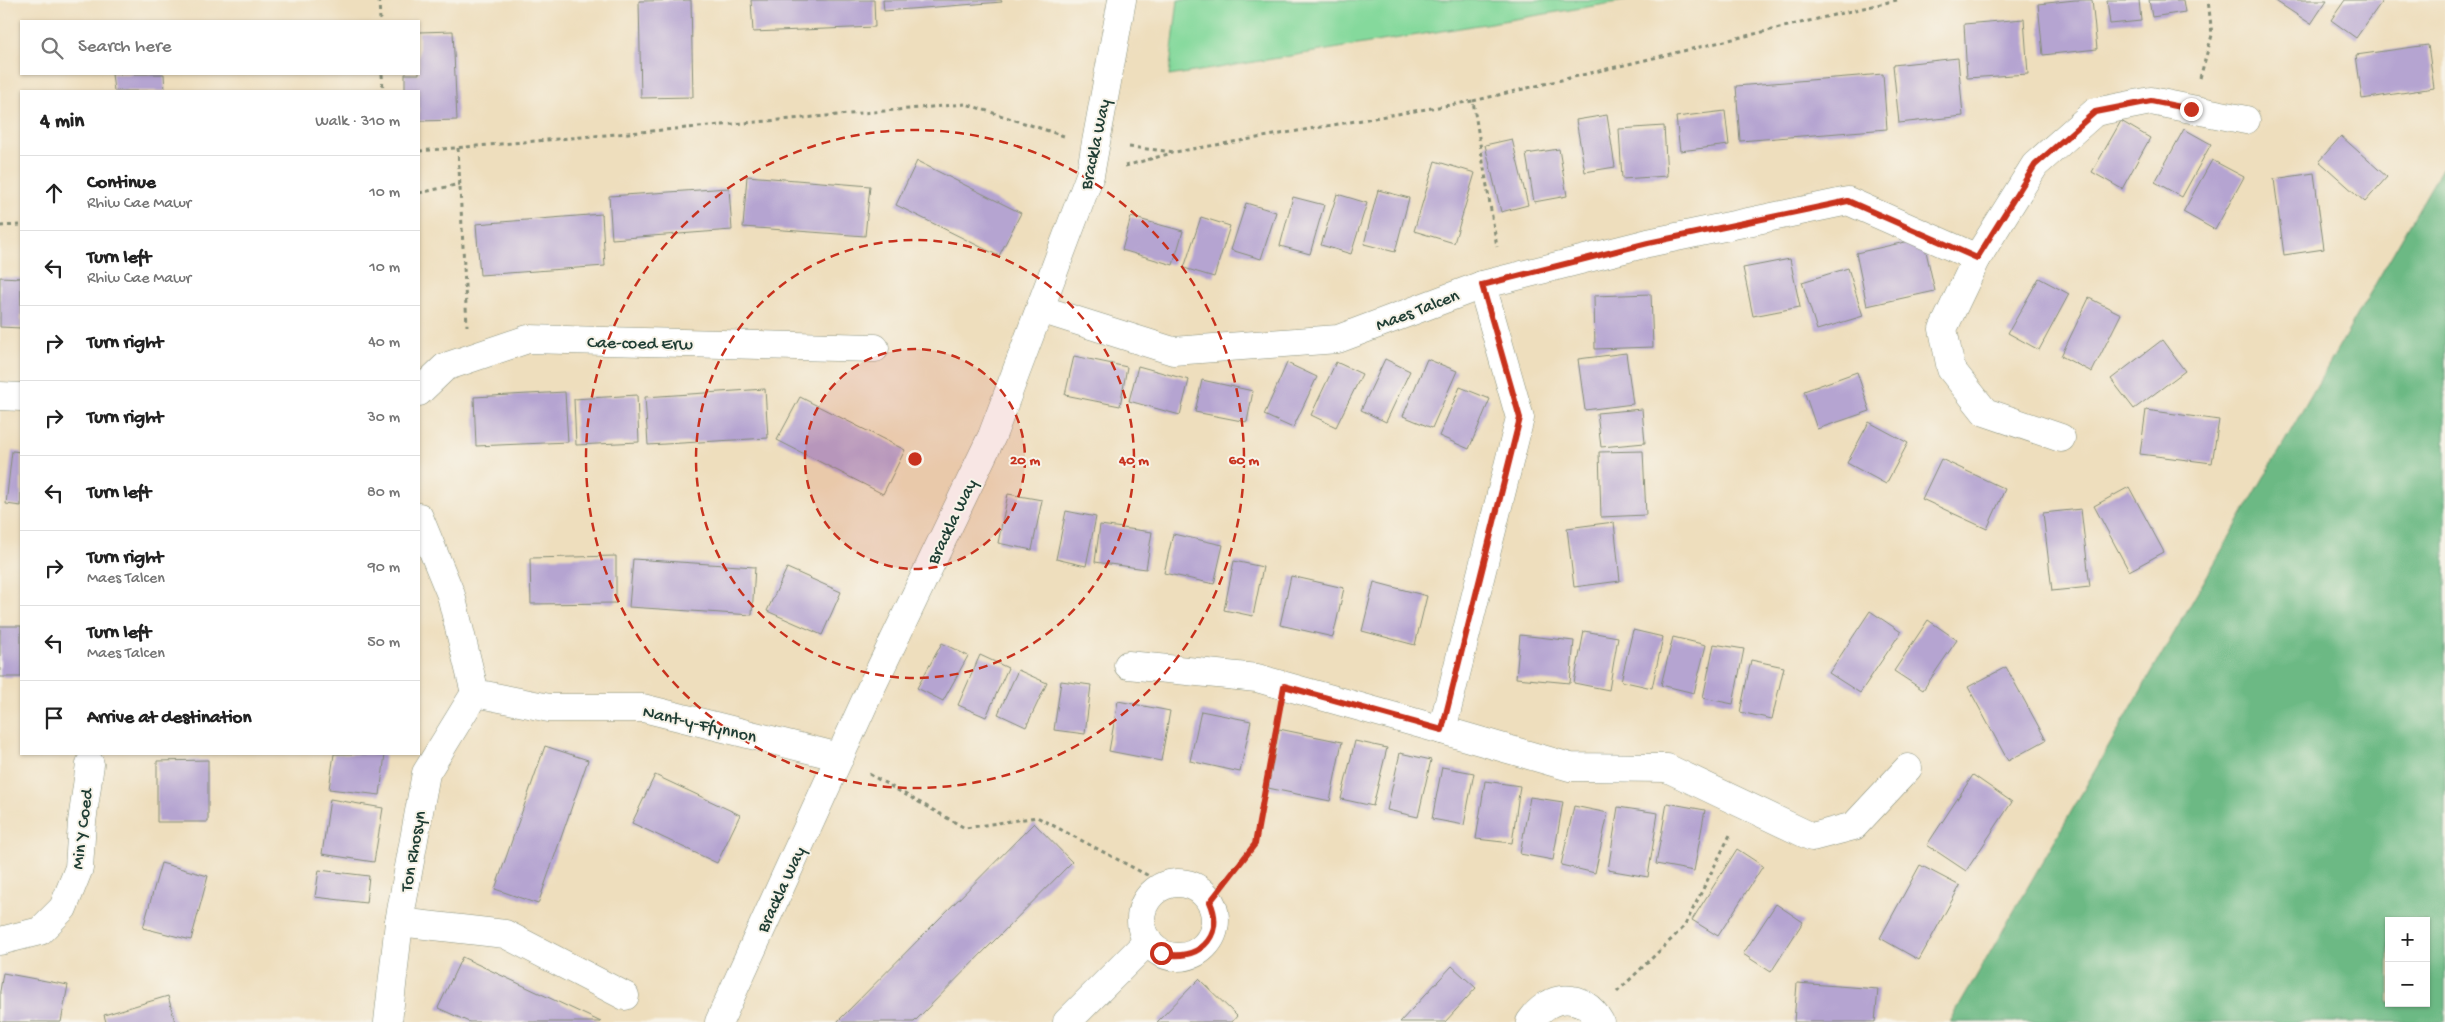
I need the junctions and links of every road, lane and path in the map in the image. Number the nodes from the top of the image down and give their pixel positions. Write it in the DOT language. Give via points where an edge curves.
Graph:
graph roads {
  1 [pos="379,0"];
  2 [pos="1122,0"];
  3 [pos="1897,0"];
  4 [pos="2208,0"];
  5 [pos="380,20"];
  6 [pos="382,75"];
  7 [pos="383,90"];
  8 [pos="1472,101"];
  9 [pos="2191,109"];
  10 [pos="2246,120"];
  11 [pos="1069,138"];
  12 [pos="1128,147"];
  13 [pos="458,148"];
  14 [pos="420,151"];
  15 [pos="1175,152"];
  16 [pos="1090,175"];
  17 [pos="460,184"];
  18 [pos="420,193"];
  19 [pos="20,225"];
  20 [pos="0,226"];
  21 [pos="1977,258"];
  22 [pos="1492,282"];
  23 [pos="1040,309"];
  24 [pos="875,348"];
  25 [pos="469,359"];
  26 [pos="420,391"];
  27 [pos="0,396"];
  28 [pos="20,397"];
  29 [pos="2061,438"];
  30 [pos="420,519"];
  31 [pos="1128,665"];
  32 [pos="1284,686"];
  33 [pos="475,693"];
  34 [pos="1442,730"];
  35 [pos="840,758"];
  36 [pos="90,764"];
  37 [pos="1908,768"];
  38 [pos="1745,805"];
  39 [pos="1166,885"];
  40 [pos="1210,902"];
  41 [pos="399,922"];
  42 [pos="1148,941"];
  43 [pos="0,942"];
  44 [pos="625,996"];
  45 [pos="1598,1018"];
  46 [pos="388,1022"];
  47 [pos="719,1022"];
  48 [pos="1067,1022"];
  49 [pos="1530,1022"];
  1 -- 5 [label="path"];
  2 -- 16 [label="street, Brackla Way"];
  3 -- 8 [label="path"];
  4 -- 9 [label="path" via="2212,35"];
  6 -- 7 [label="path"];
  8 -- 15 [label="path"];
  8 -- 22 [label="path"];
  9 -- 10 [label="street"];
  9 -- 21 [label="street" via="2151,101 2095,112 2035,165"];
  11 -- 13 [label="path" via="966,104"];
  12 -- 15 [label="path"];
  13 -- 14 [label="path"];
  13 -- 17 [label="path"];
  15 -- 16 [label="path"];
  16 -- 23 [label="street, Brackla Way"];
  17 -- 18 [label="path"];
  17 -- 25 [label="path"];
  19 -- 20 [label="path"];
  21 -- 22 [label="street, Maes Talcen" via="1848,201 1648,243"];
  21 -- 29 [label="street" via="1943,330 1951,369 1986,412"];
  22 -- 23 [label="street, Maes Talcen" via="1338,339 1173,351"];
  22 -- 34 [label="street" via="1520,418"];
  23 -- 35 [label="street, Brackla Way" via="992,436"];
  24 -- 25 [label="street, Cae-coed Erw" via="528,340"];
  25 -- 26 [label="street, Cae-coed Erw" via="445,367"];
  27 -- 28 [label="street"];
  30 -- 33 [label="street" via="451,595"];
  31 -- 32 [label="street" via="1257,678"];
  32 -- 34 [label="street"];
  32 -- 40 [label="path" via="1255,844"];
  33 -- 35 [label="street, Nant-y-Ffynnon" via="549,708 643,708"];
  33 -- 41 [label="street, Ton Rhosyn" via="426,773"];
  34 -- 38 [label="street" via="1570,767 1667,768"];
  35 -- 39 [label="path" via="965,828 1038,817"];
  35 -- 47 [label="street, Brackla Way"];
  36 -- 43 [label="street, Min Y Coed" via="79,868 63,908 40,932"];
  37 -- 38 [label="street" via="1854,826 1812,837"];
  38 -- 45 [label="path" via="1684,927"];
  39 -- 40 [label="street" via="1191,885"];
  39 -- 42 [label="street" via="1155,891 1143,909 1141,922"];
  40 -- 42 [label="street" via="1214,922 1212,934 1194,953 1173,957 1161,953"];
  41 -- 44 [label="street" via="505,934"];
  41 -- 46 [label="street, Ton Rhosyn"];
  42 -- 48 [label="street"];
  45 -- 49 [label="street" via="1586,1005 1560,999 1537,1012"];
}
